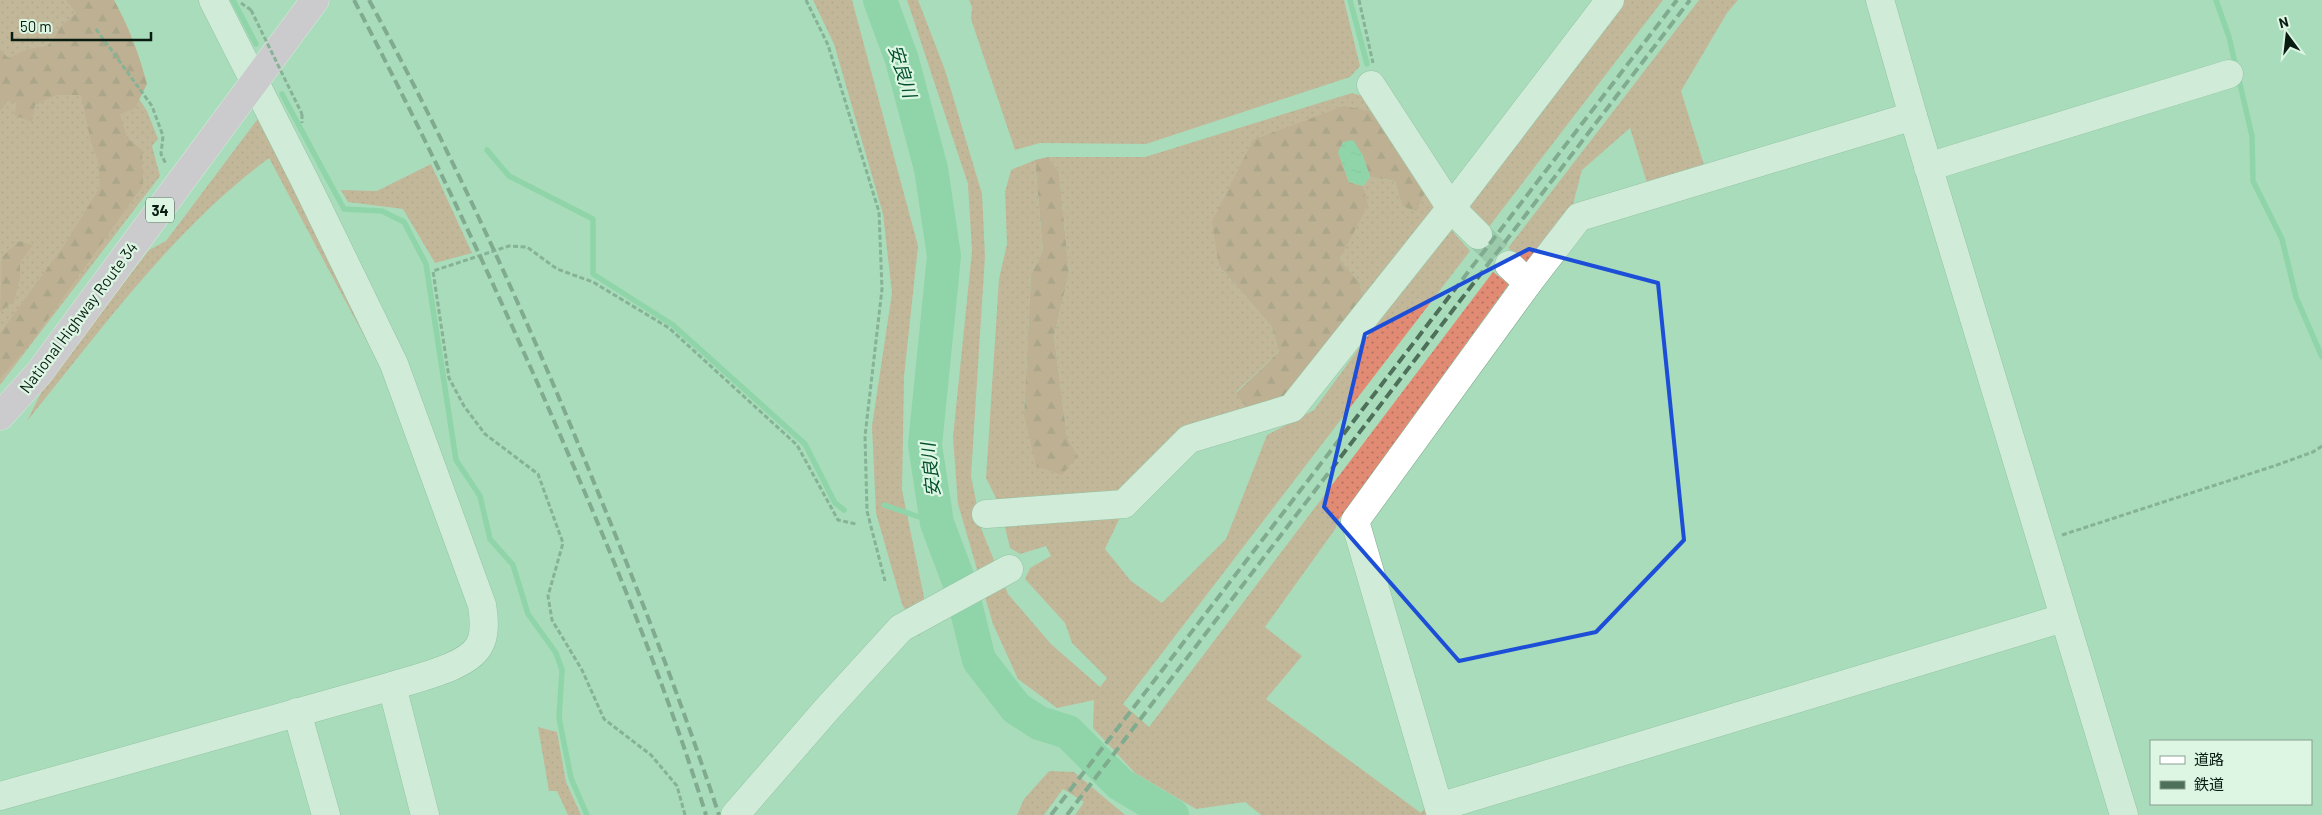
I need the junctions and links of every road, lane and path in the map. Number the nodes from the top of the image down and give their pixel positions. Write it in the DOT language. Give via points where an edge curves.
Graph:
graph roads {
  1 [pos="213,0"];
  2 [pos="237,0"];
  3 [pos="315,0"];
  4 [pos="806,0"];
  5 [pos="1359,0"];
  6 [pos="1610,0"];
  7 [pos="1880,0"];
  8 [pos="96,29"];
  9 [pos="2228,74"];
  10 [pos="254,84"];
  11 [pos="1371,85"];
  12 [pos="302,114"];
  13 [pos="1912,116"];
  14 [pos="1928,167"];
  15 [pos="182,180"];
  16 [pos="1451,208"];
  17 [pos="1478,235"];
  18 [pos="0,416"];
  19 [pos="2322,446"];
  20 [pos="986,514"];
  21 [pos="856,524"];
  22 [pos="2040,542"];
  23 [pos="1005,571"];
  24 [pos="885,581"];
  25 [pos="2064,618"];
  26 [pos="392,686"];
  27 [pos="297,712"];
  28 [pos="0,796"];
  29 [pos="1440,811"];
  30 [pos="326,815"];
  31 [pos="425,815"];
  32 [pos="685,815"];
  33 [pos="735,815"];
  34 [pos="2124,815"];
  1 -- 10 [label="street"];
  2 -- 12 [label="path, bridge" via="251,10"];
  3 -- 10 [label="highway, National Highway Route 34 / 34"];
  4 -- 24 [label="path" via="828,45 879,212 882,289 864,436 867,511"];
  5 -- 11 [label="path" via="1374,66"];
  6 -- 16 [label="street"];
  7 -- 13 [label="street"];
  8 -- 15 [label="path" via="152,106 163,136 161,154 168,170"];
  9 -- 14 [label="street"];
  10 -- 15 [label="highway, National Highway Route 34 / 34"];
  10 -- 26 [label="street" via="394,364 482,605 484,625 480,645 471,656 450,667"];
  11 -- 16 [label="street"];
  13 -- 14 [label="street"];
  13 -- 29 [label="street" via="1580,217 1519,274 1354,521"];
  14 -- 22 [label="street"];
  15 -- 18 [label="highway, National Highway Route 34 / 34" via="40,372"];
  16 -- 17 [label="street"];
  16 -- 20 [label="street" via="1292,408 1189,438 1124,504"];
  19 -- 22 [label="path" via="2274,466"];
  21 -- 32 [label="path" via="838,520 797,445 669,328 593,282 556,269 527,247 509,246 433,271 449,378 464,406 485,434 538,474 563,543 548,596 552,620 582,670 604,719 651,755 677,786"];
  22 -- 25 [label="street"];
  23 -- 33 [label="street" via="901,628"];
  25 -- 29 [label="street"];
  25 -- 34 [label="street"];
  26 -- 27 [label="street"];
  26 -- 31 [label="street"];
  27 -- 28 [label="street"];
  27 -- 30 [label="street"];
}
